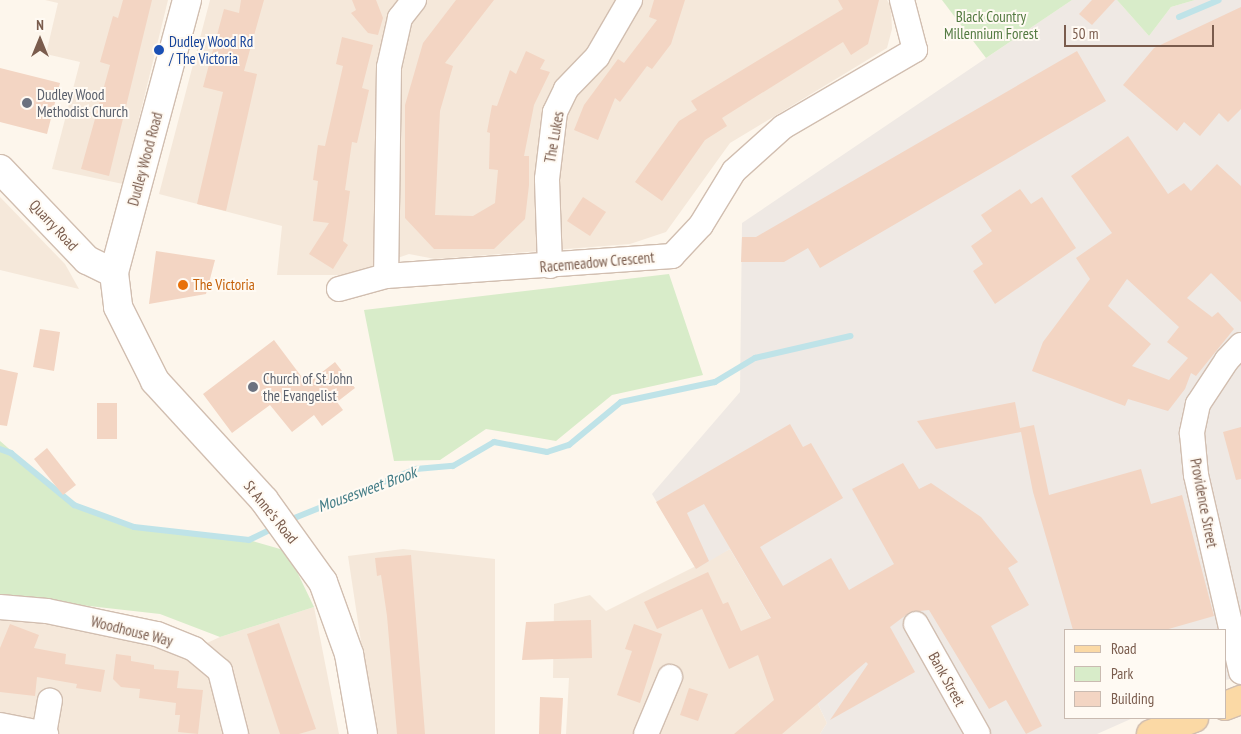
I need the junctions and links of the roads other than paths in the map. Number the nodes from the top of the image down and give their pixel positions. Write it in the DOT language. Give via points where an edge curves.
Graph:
graph roads {
  1 [pos="187,0"];
  2 [pos="414,0"];
  3 [pos="630,0"];
  4 [pos="902,0"];
  5 [pos="0,169"];
  6 [pos="550,266"];
  7 [pos="114,273"];
  8 [pos="386,276"];
  9 [pos="339,289"];
  10 [pos="123,318"];
  11 [pos="1241,346"];
  12 [pos="0,608"];
  13 [pos="916,624"];
  14 [pos="1241,672"];
  15 [pos="670,677"];
  16 [pos="1241,700"];
  17 [pos="50,701"];
  18 [pos="1226,706"];
  19 [pos="1191,719"];
  20 [pos="0,725"];
  21 [pos="45,734"];
  22 [pos="236,734"];
  23 [pos="363,734"];
  24 [pos="646,734"];
  25 [pos="978,734"];
  26 [pos="1151,734"];
  1 -- 7 [label="street, Dudley Wood Road"];
  2 -- 8 [label="street" via="400,18 388,67"];
  3 -- 6 [label="street, The Lukes" via="597,57 566,89 555,112 547,179"];
  4 -- 6 [label="street, Racemeadow Crescent" via="915,50 783,127 734,171 701,225 672,256"];
  5 -- 7 [label="street, Quarry Road" via="87,260"];
  6 -- 8 [label="street, Racemeadow Crescent"];
  7 -- 10 [label="street, Dudley Wood Road"];
  8 -- 9 [label="street, Racemeadow Crescent"];
  10 -- 23 [label="street, St Anne's Road" via="155,381 264,500 322,582 339,623 356,683"];
  11 -- 14 [label="street, Providence Street" via="1227,360 1198,404 1192,433 1196,474"];
  12 -- 22 [label="street, Woodhouse Way" via="48,611 148,632 194,649 220,671"];
  13 -- 25 [label="street, Bank Street"];
  15 -- 24 [label="street"];
  16 -- 18 [label="main road"];
  17 -- 21 [label="street"];
  19 -- 26 [label="main road"];
  20 -- 21 [label="street"];
}
